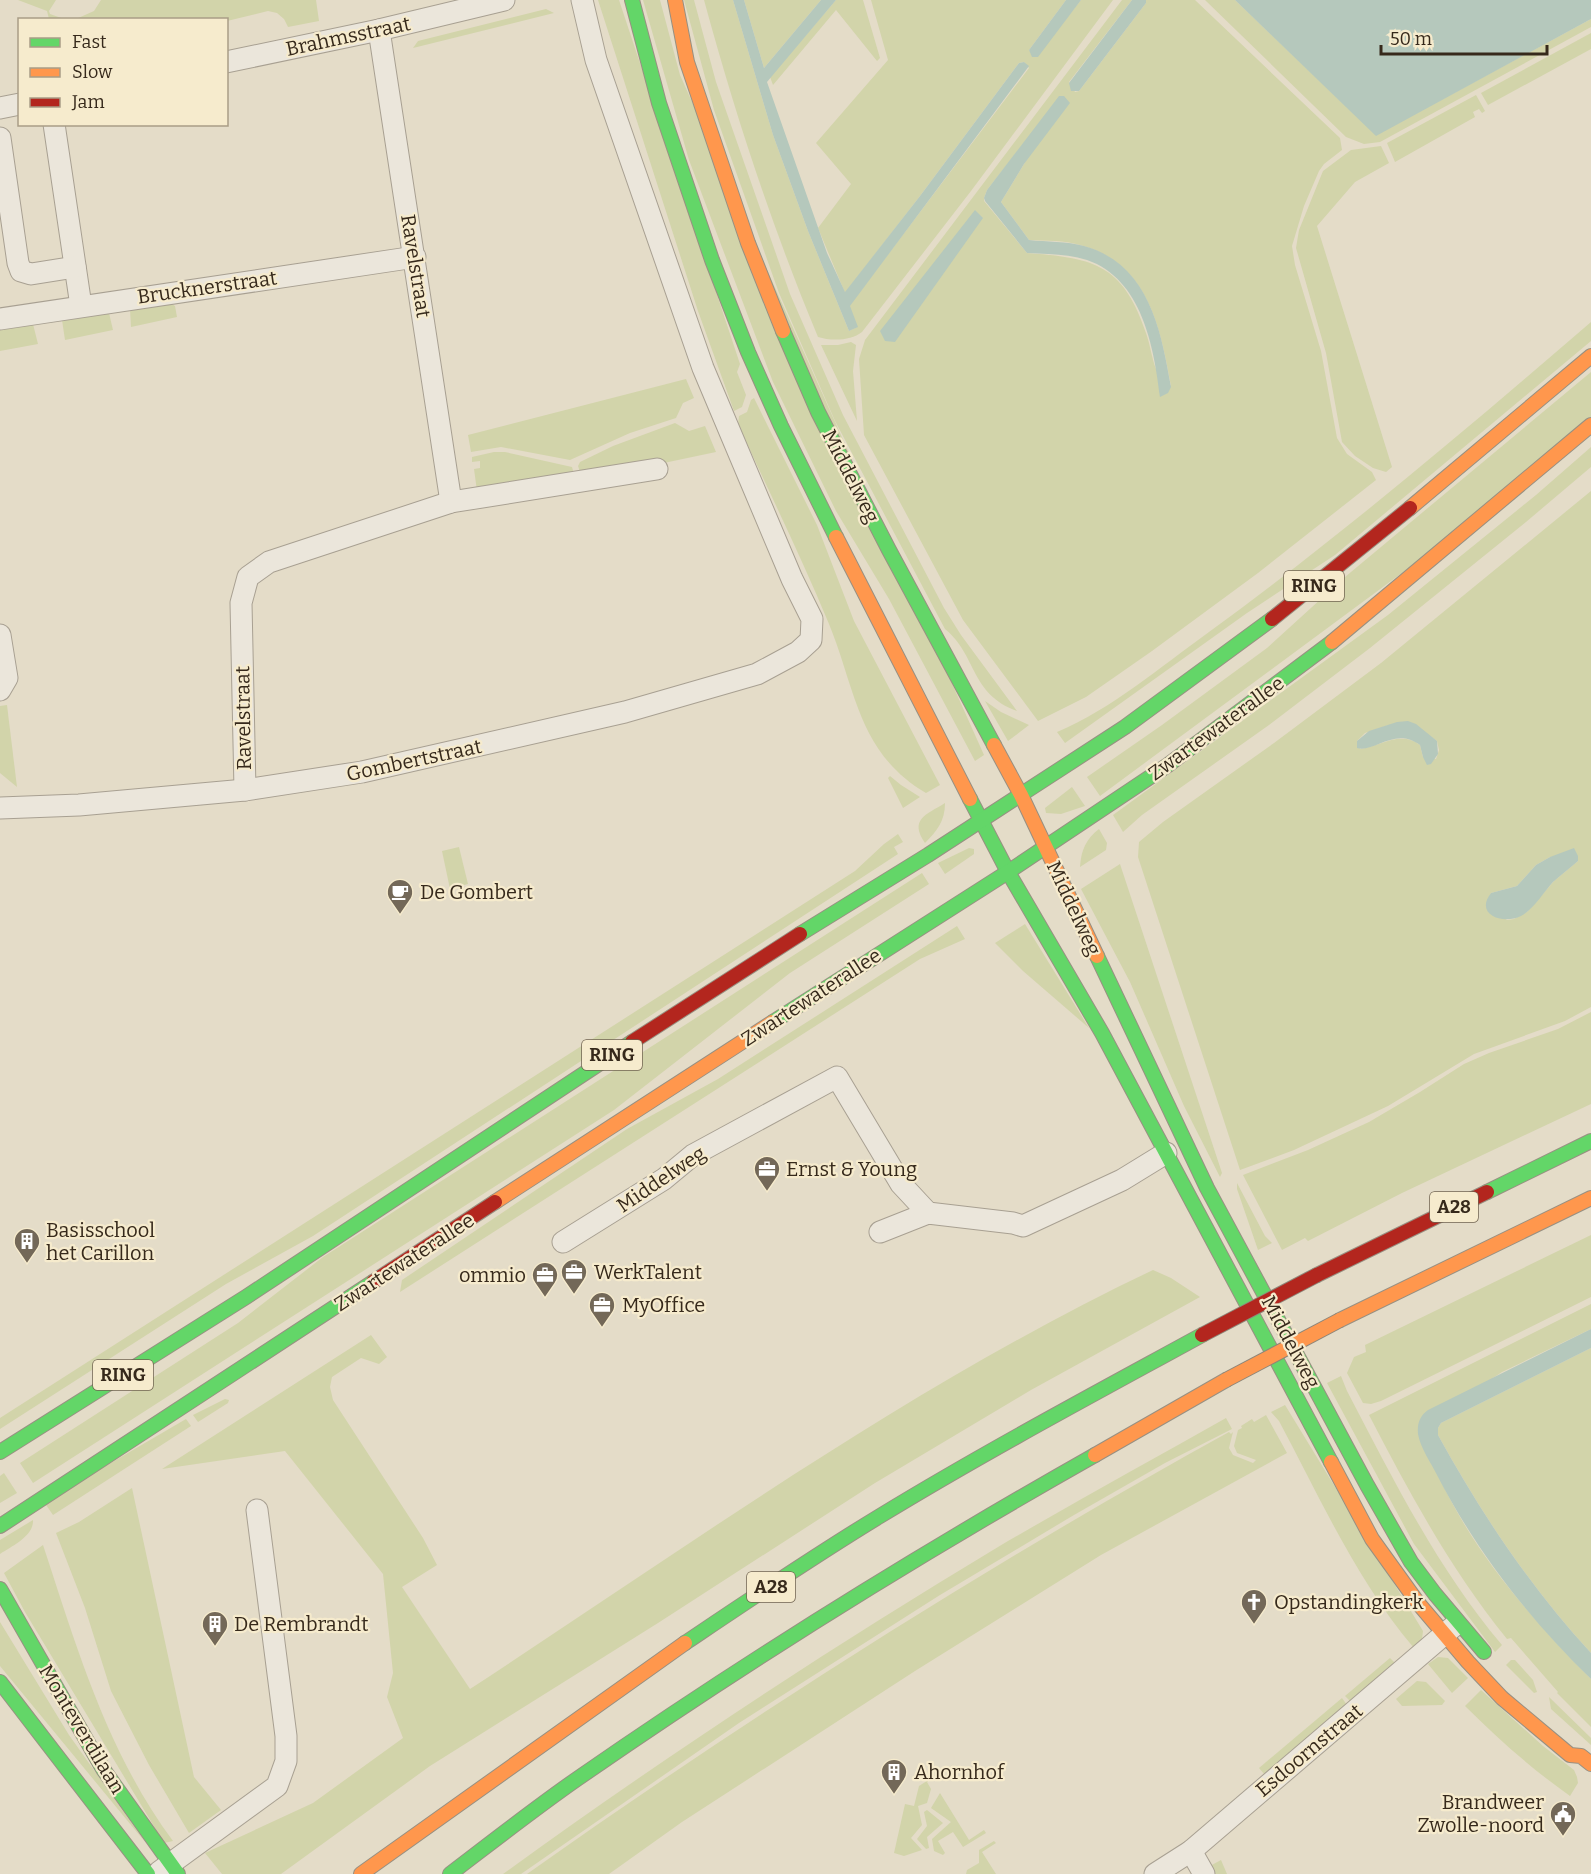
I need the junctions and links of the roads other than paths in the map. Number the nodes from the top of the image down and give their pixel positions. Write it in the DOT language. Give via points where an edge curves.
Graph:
graph roads {
  1 [pos="504,0"];
  2 [pos="582,0"];
  3 [pos="632,0"];
  4 [pos="675,0"];
  5 [pos="379,30"];
  6 [pos="228,62"];
  7 [pos="18,104"];
  8 [pos="0,108"];
  9 [pos="54,126"];
  10 [pos="0,138"];
  11 [pos="415,257"];
  12 [pos="75,267"];
  13 [pos="81,306"];
  14 [pos="0,319"];
  15 [pos="1591,356"];
  16 [pos="1591,425"];
  17 [pos="657,469"];
  18 [pos="452,502"];
  19 [pos="0,635"];
  20 [pos="0,690"];
  21 [pos="245,790"];
  22 [pos="1021,795"];
  23 [pos="0,808"];
  24 [pos="982,820"];
  25 [pos="1046,847"];
  26 [pos="1008,872"];
  27 [pos="1591,1141"];
  28 [pos="1166,1153"];
  29 [pos="1591,1198"];
  30 [pos="928,1213"];
  31 [pos="880,1232"];
  32 [pos="563,1242"];
  33 [pos="0,1452"];
  34 [pos="257,1510"];
  35 [pos="0,1526"];
  36 [pos="0,1589"];
  37 [pos="1451,1628"];
  38 [pos="1494,1664"];
  39 [pos="0,1682"];
  40 [pos="1560,1729"];
  41 [pos="1586,1760"];
  42 [pos="1191,1851"];
  43 [pos="168,1871"];
  44 [pos="148,1874"];
  45 [pos="361,1874"];
  46 [pos="450,1874"];
  47 [pos="1155,1874"];
  48 [pos="1204,1874"];
  1 -- 5 [label="street, Brahmsstraat"];
  2 -- 21 [label="street, Gombertstraat" via="596,60 703,368 812,619 811,640 798,652 757,674 625,712 362,772"];
  3 -- 24 [label="main road, Middelweg" via="681,170 763,387 882,630"];
  4 -- 22 [label="main road, Middelweg" via="687,62 748,243 791,352 843,461"];
  5 -- 6 [label="street, Brahmsstraat"];
  5 -- 11 [label="street, Ravelstraat"];
  7 -- 8 [label="street"];
  9 -- 12 [label="street"];
  10 -- 12 [label="street" via="21,271 31,274"];
  11 -- 13 [label="street, Brucknerstraat"];
  11 -- 18 [label="street, Ravelstraat"];
  12 -- 13 [label="street"];
  13 -- 14 [label="street, Brucknerstraat"];
  15 -- 22 [label="main road, RING" via="1288,607 1125,726"];
  16 -- 25 [label="main road, Zwartewaterallee / RING" via="1359,621 1168,765"];
  17 -- 18 [label="street, Ravelstraat"];
  18 -- 21 [label="street, Ravelstraat" via="268,562 248,577 240,603"];
  19 -- 20 [label="street" via="6,678"];
  21 -- 23 [label="street, Gombertstraat"];
  22 -- 24 [label="main road, RING"];
  22 -- 25 [label="main road, Middelweg"];
  24 -- 26 [label="main road, Middelweg"];
  24 -- 33 [label="main road, RING" via="721,983 246,1297"];
  25 -- 26 [label="main road, Zwartewaterallee / RING"];
  25 -- 37 [label="main road, Middelweg" via="1208,1188 1390,1528 1435,1594"];
  26 -- 28 [label="main road, Middelweg"];
  26 -- 35 [label="main road, Zwartewaterallee / RING" via="643,1105"];
  27 -- 45 [label="main road, A28, bridge" via="1202,1335 878,1517 668,1654"];
  28 -- 30 [label="street" via="1122,1180 1023,1226"];
  28 -- 37 [label="main road, Middelweg" via="1372,1539 1394,1572"];
  29 -- 46 [label="main road, A28, bridge" via="1340,1320 1013,1501 770,1650 576,1780"];
  30 -- 31 [label="street"];
  30 -- 32 [label="street, Middelweg" via="901,1184 837,1077 693,1155 664,1179"];
  34 -- 43 [label="street, Monteverdilaan" via="286,1761 277,1786"];
  36 -- 43 [label="main road, Monteverdilaan" via="103,1768"];
  37 -- 38 [label="main road, Middelweg"];
  37 -- 41 [label="main road, Middelweg" via="1502,1698 1570,1755"];
  37 -- 42 [label="street, Esdoornstraat"];
  39 -- 44 [label="main road, Monteverdilaan"];
  40 -- 41 [label="main road, Middelweg"];
  42 -- 47 [label="street, Esdoornstraat"];
  42 -- 48 [label="street"];
}
